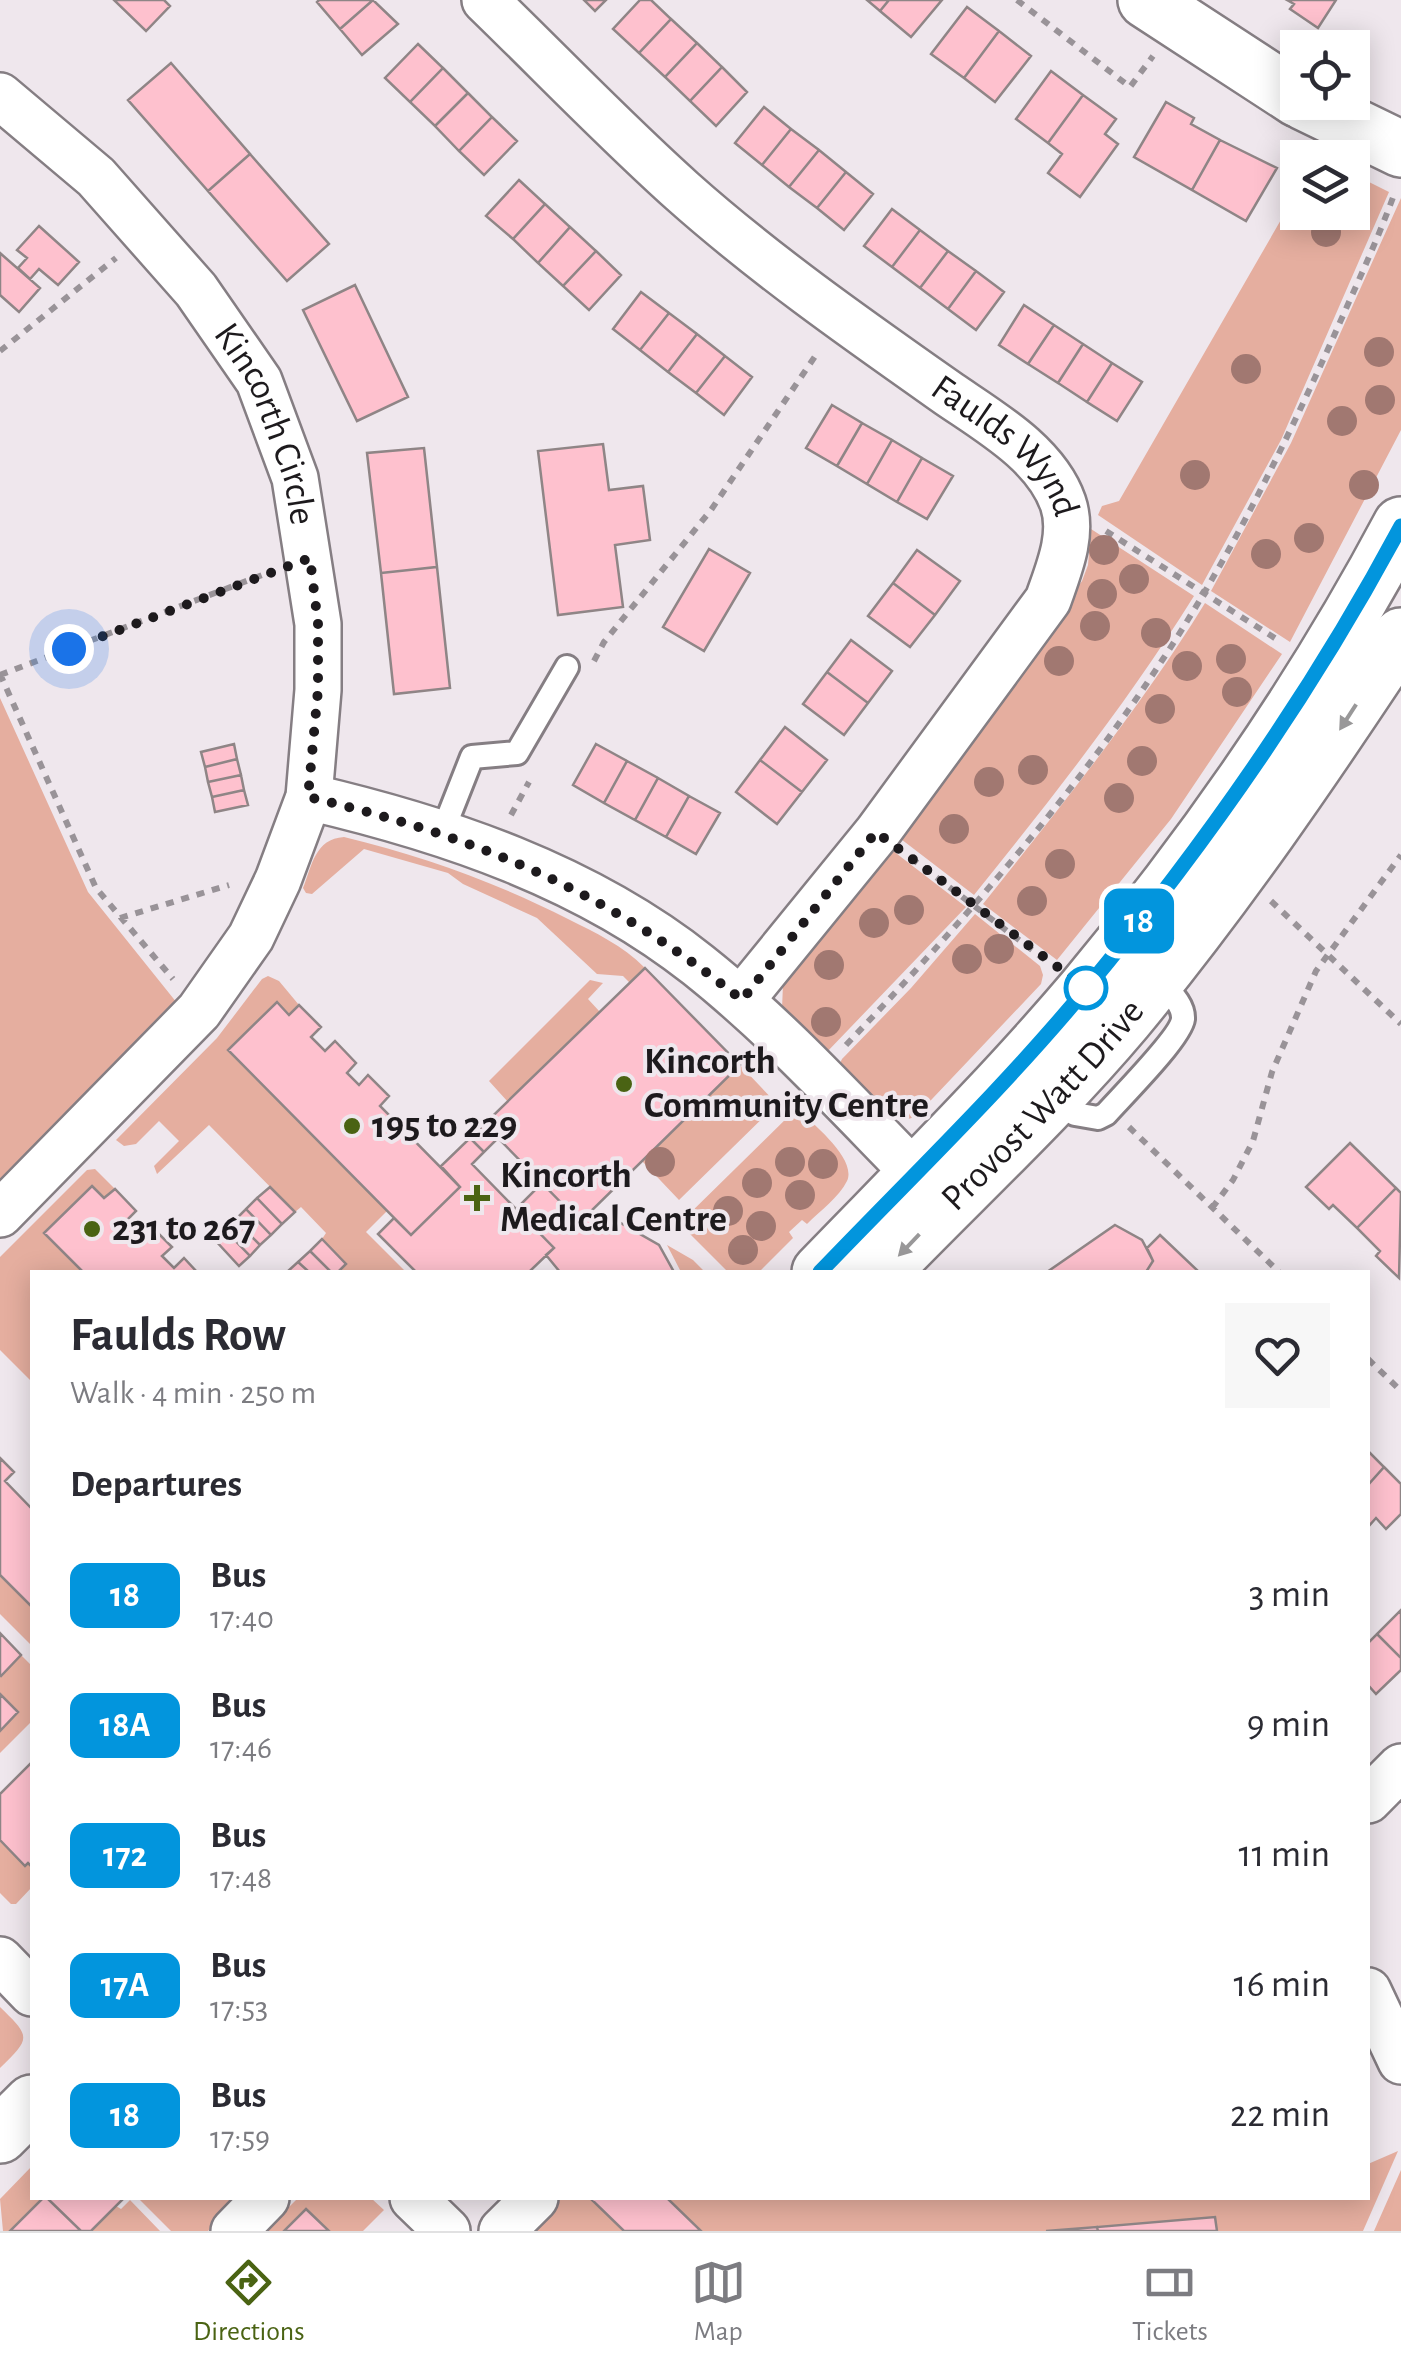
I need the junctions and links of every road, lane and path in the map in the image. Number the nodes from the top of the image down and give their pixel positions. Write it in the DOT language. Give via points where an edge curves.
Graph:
graph roads {
  1 [pos="485,0"];
  2 [pos="1017,0"];
  3 [pos="1162,11"];
  4 [pos="1280,88"];
  5 [pos="0,96"];
  6 [pos="1339,120"];
  7 [pos="1401,150"];
  8 [pos="1401,177"];
  9 [pos="146,234"];
  10 [pos="841,318"];
  11 [pos="0,351"];
  12 [pos="1063,503"];
  13 [pos="1401,526"];
  14 [pos="310,558"];
  15 [pos="1204,594"];
  16 [pos="1387,622"];
  17 [pos="1320,668"];
  18 [pos="576,672"];
  19 [pos="0,675"];
  20 [pos="529,782"];
  21 [pos="308,797"];
  22 [pos="876,832"];
  23 [pos="442,834"];
  24 [pos="491,851"];
  25 [pos="1401,855"];
  26 [pos="283,868"];
  27 [pos="1240,873"];
  28 [pos="975,904"];
  29 [pos="120,918"];
  30 [pos="1330,953"];
  31 [pos="1158,978"];
  32 [pos="1085,990"];
  33 [pos="742,1000"];
  34 [pos="199,1011"];
  35 [pos="1401,1024"];
  36 [pos="817,1074"];
  37 [pos="1050,1100"];
  38 [pos="1110,1109"];
  39 [pos="931,1189"];
  40 [pos="1212,1208"];
  41 [pos="0,1214"];
  42 [pos="823,1270"];
  43 [pos="883,1270"];
  44 [pos="1277,1270"];
  45 [pos="1370,1361"];
  46 [pos="1401,1392"];
  47 [pos="1401,1767"];
  48 [pos="1370,1798"];
  49 [pos="0,1960"];
  50 [pos="30,1990"];
  51 [pos="1370,1996"];
  52 [pos="1401,2061"];
  53 [pos="30,2104"];
  54 [pos="0,2135"];
  55 [pos="264,2200"];
  56 [pos="415,2200"];
  57 [pos="533,2200"];
  58 [pos="234,2231"];
  59 [pos="447,2231"];
  60 [pos="502,2231"];
  1 -- 10 [label="street, Faulds Wynd" via="683,192"];
  2 -- 3 [label="path" via="1130,87"];
  3 -- 4 [label="street"];
  5 -- 9 [label="street, Kincorth Circle" via="96,177"];
  6 -- 7 [label="street"];
  8 -- 15 [label="path" via="1287,440"];
  9 -- 11 [label="path"];
  9 -- 14 [label="street, Kincorth Circle" via="196,290 259,381 296,478"];
  10 -- 12 [label="street, Faulds Wynd" via="1008,435 1040,465"];
  10 -- 18 [label="path" via="711,510"];
  12 -- 15 [label="path"];
  12 -- 22 [label="street, Faulds Wynd" via="1067,530 1048,600"];
  13 -- 16 [label="street, Provost Watt Drive"];
  14 -- 19 [label="path"];
  14 -- 21 [label="street, Kincorth Circle" via="318,690"];
  15 -- 17 [label="path"];
  15 -- 28 [label="path" via="1101,745"];
  16 -- 17 [label="street, Provost Watt Drive"];
  16 -- 27 [label="street, Provost Watt Drive, one-way"];
  17 -- 32 [label="street, Provost Watt Drive" via="1228,806"];
  18 -- 23 [label="lane" via="517,753 472,757"];
  19 -- 29 [label="path" via="96,888"];
  20 -- 24 [label="path"];
  21 -- 23 [label="street"];
  21 -- 26 [label="street, Kincorth Circle"];
  22 -- 28 [label="path"];
  22 -- 33 [label="street, Faulds Wynd"];
  23 -- 24 [label="street"];
  24 -- 33 [label="street" via="646,928"];
  25 -- 30 [label="path"];
  26 -- 29 [label="path"];
  26 -- 34 [label="street, Kincorth Circle" via="246,944"];
  27 -- 30 [label="path"];
  27 -- 31 [label="street, Provost Watt Drive"];
  28 -- 32 [label="path"];
  28 -- 36 [label="path"];
  29 -- 34 [label="path"];
  30 -- 35 [label="path"];
  30 -- 40 [label="path" via="1291,1025 1249,1150"];
  31 -- 37 [label="street, Provost Watt Drive"];
  31 -- 38 [label="lane" via="1183,1020"];
  32 -- 39 [label="street, Provost Watt Drive"];
  33 -- 36 [label="street"];
  34 -- 41 [label="street, Kincorth Circle"];
  36 -- 39 [label="street"];
  37 -- 38 [label="lane" via="1085,1117"];
  37 -- 39 [label="street, Provost Watt Drive"];
  38 -- 40 [label="path"];
  39 -- 42 [label="street, Provost Watt Drive"];
  39 -- 43 [label="street, Provost Watt Drive, one-way"];
  40 -- 44 [label="path"];
  45 -- 46 [label="path"];
  47 -- 48 [label="street"];
  49 -- 50 [label="street"];
  51 -- 52 [label="street"];
  53 -- 54 [label="street"];
  55 -- 58 [label="street"];
  56 -- 59 [label="street"];
  57 -- 60 [label="street"];
}
